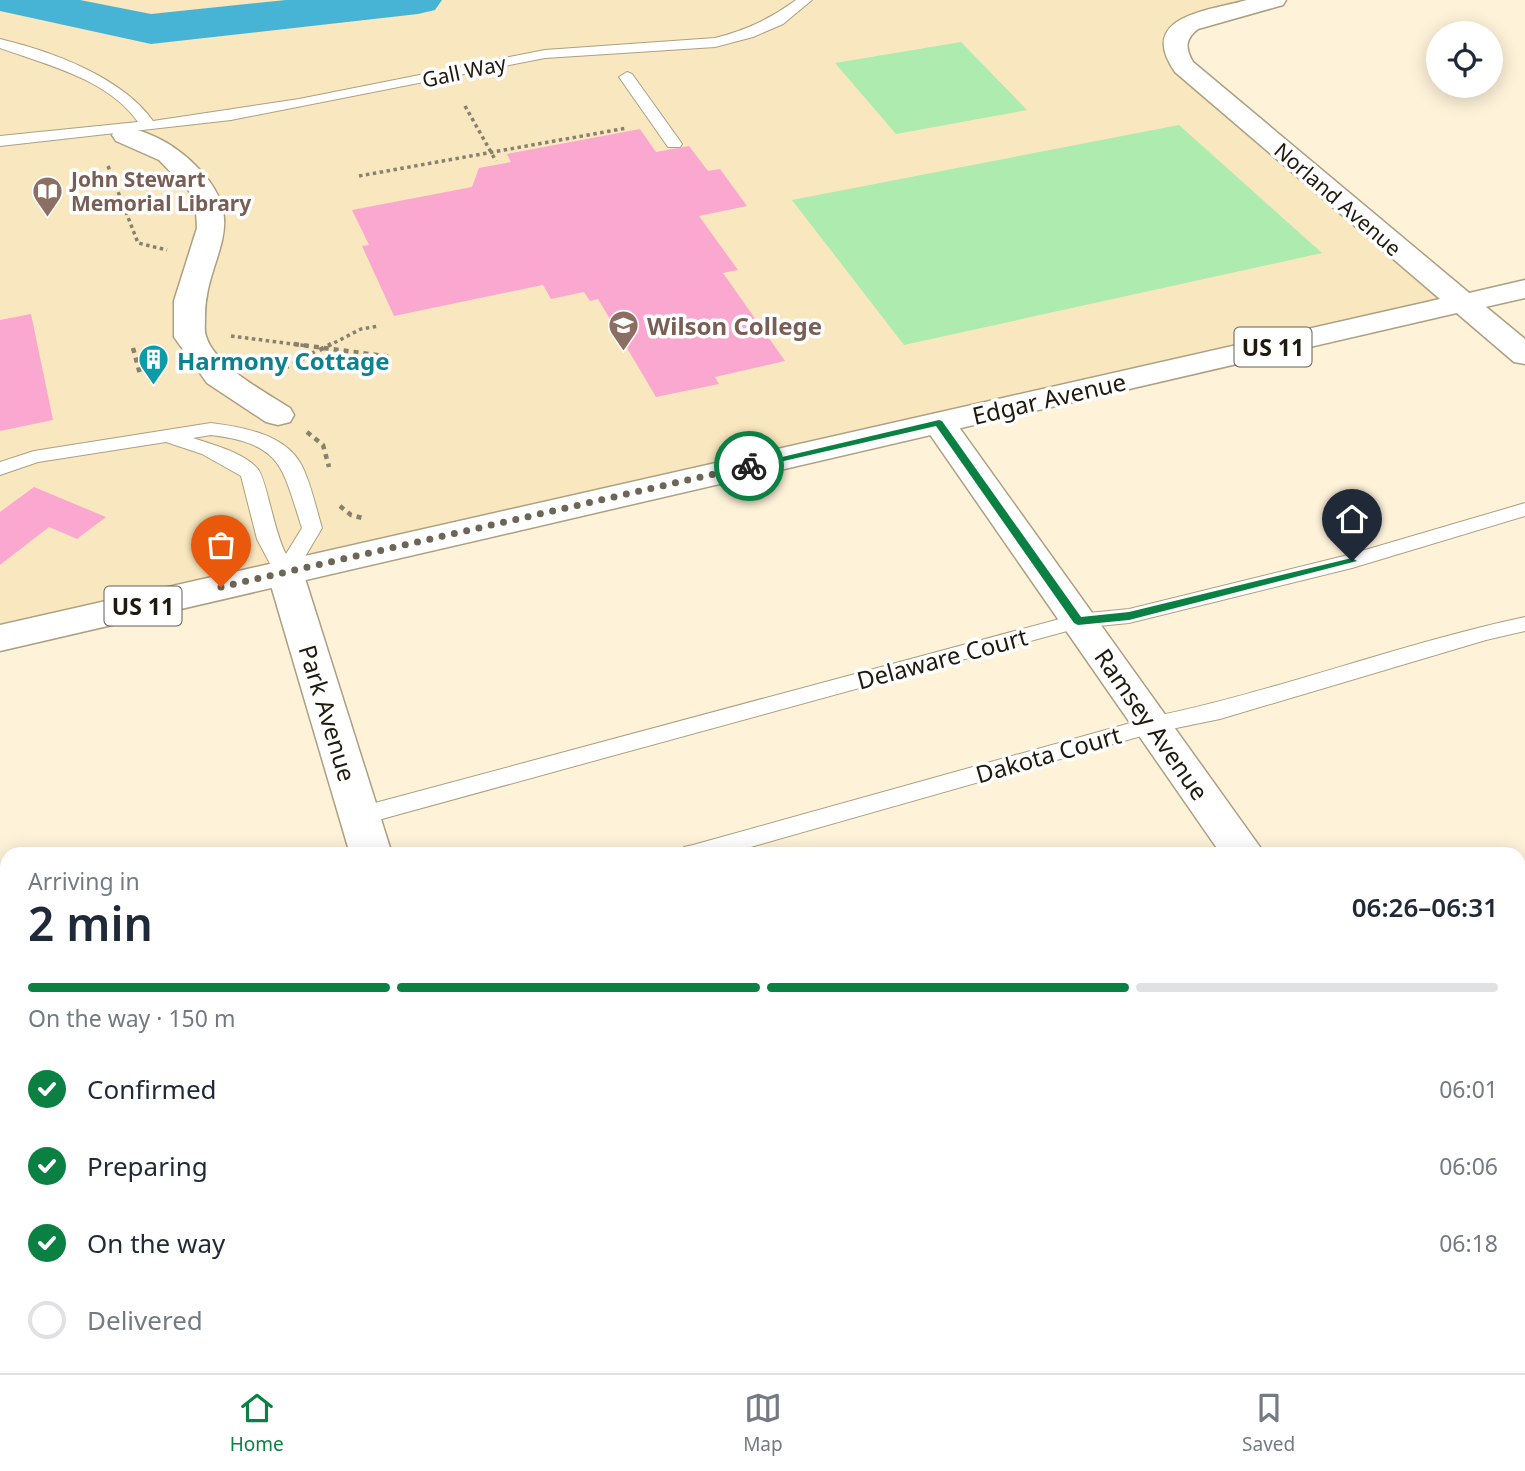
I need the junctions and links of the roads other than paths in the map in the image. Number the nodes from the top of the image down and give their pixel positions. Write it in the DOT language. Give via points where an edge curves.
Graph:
graph roads {
  1 [pos="805,0"];
  2 [pos="1274,0"];
  3 [pos="0,43"];
  4 [pos="627,77"];
  5 [pos="130,130"];
  6 [pos="0,141"];
  7 [pos="674,144"];
  8 [pos="1525,289"];
  9 [pos="1464,303"];
  10 [pos="1525,355"];
  11 [pos="278,415"];
  12 [pos="939,423"];
  13 [pos="168,436"];
  14 [pos="0,470"];
  15 [pos="1525,509"];
  16 [pos="285,572"];
  17 [pos="1078,621"];
  18 [pos="1525,624"];
  19 [pos="0,638"];
  20 [pos="1152,725"];
  21 [pos="360,816"];
  22 [pos="369,847"];
  23 [pos="718,847"];
  24 [pos="1239,847"];
  1 -- 5 [label="lane, Gall Way" via="793,11 733,38 548,54 262,110"];
  2 -- 9 [label="main road, Norland Avenue" via="1207,17 1178,31 1173,48 1184,67"];
  3 -- 5 [label="lane" via="84,76 127,99 144,116"];
  4 -- 7 [label="lane"];
  5 -- 6 [label="lane"];
  5 -- 11 [label="main road" via="169,154 202,189 210,211 211,228 190,301 190,337 218,376"];
  8 -- 9 [label="main road, Edgar Avenue"];
  9 -- 10 [label="main road, Norland Avenue"];
  9 -- 12 [label="main road, Edgar Avenue / US 11"];
  12 -- 16 [label="main road, Edgar Avenue / US 11"];
  12 -- 17 [label="main road, Ramsey Avenue"];
  13 -- 14 [label="lane" via="34,457"];
  13 -- 16 [label="lane" via="209,450 250,473 267,539"];
  13 -- 16 [label="lane" via="211,429 235,432 263,442 286,458 312,528"];
  15 -- 17 [label="lane, Delaware Court" via="1352,561 1129,616"];
  16 -- 19 [label="main road, Edgar Avenue / US 11"];
  16 -- 21 [label="main road, Park Avenue"];
  17 -- 20 [label="main road, Ramsey Avenue"];
  17 -- 21 [label="lane, Delaware Court"];
  18 -- 20 [label="lane, Dakota Court"];
  20 -- 23 [label="lane, Dakota Court"];
  20 -- 24 [label="main road, Ramsey Avenue"];
  21 -- 22 [label="main road, Park Avenue"];
}
